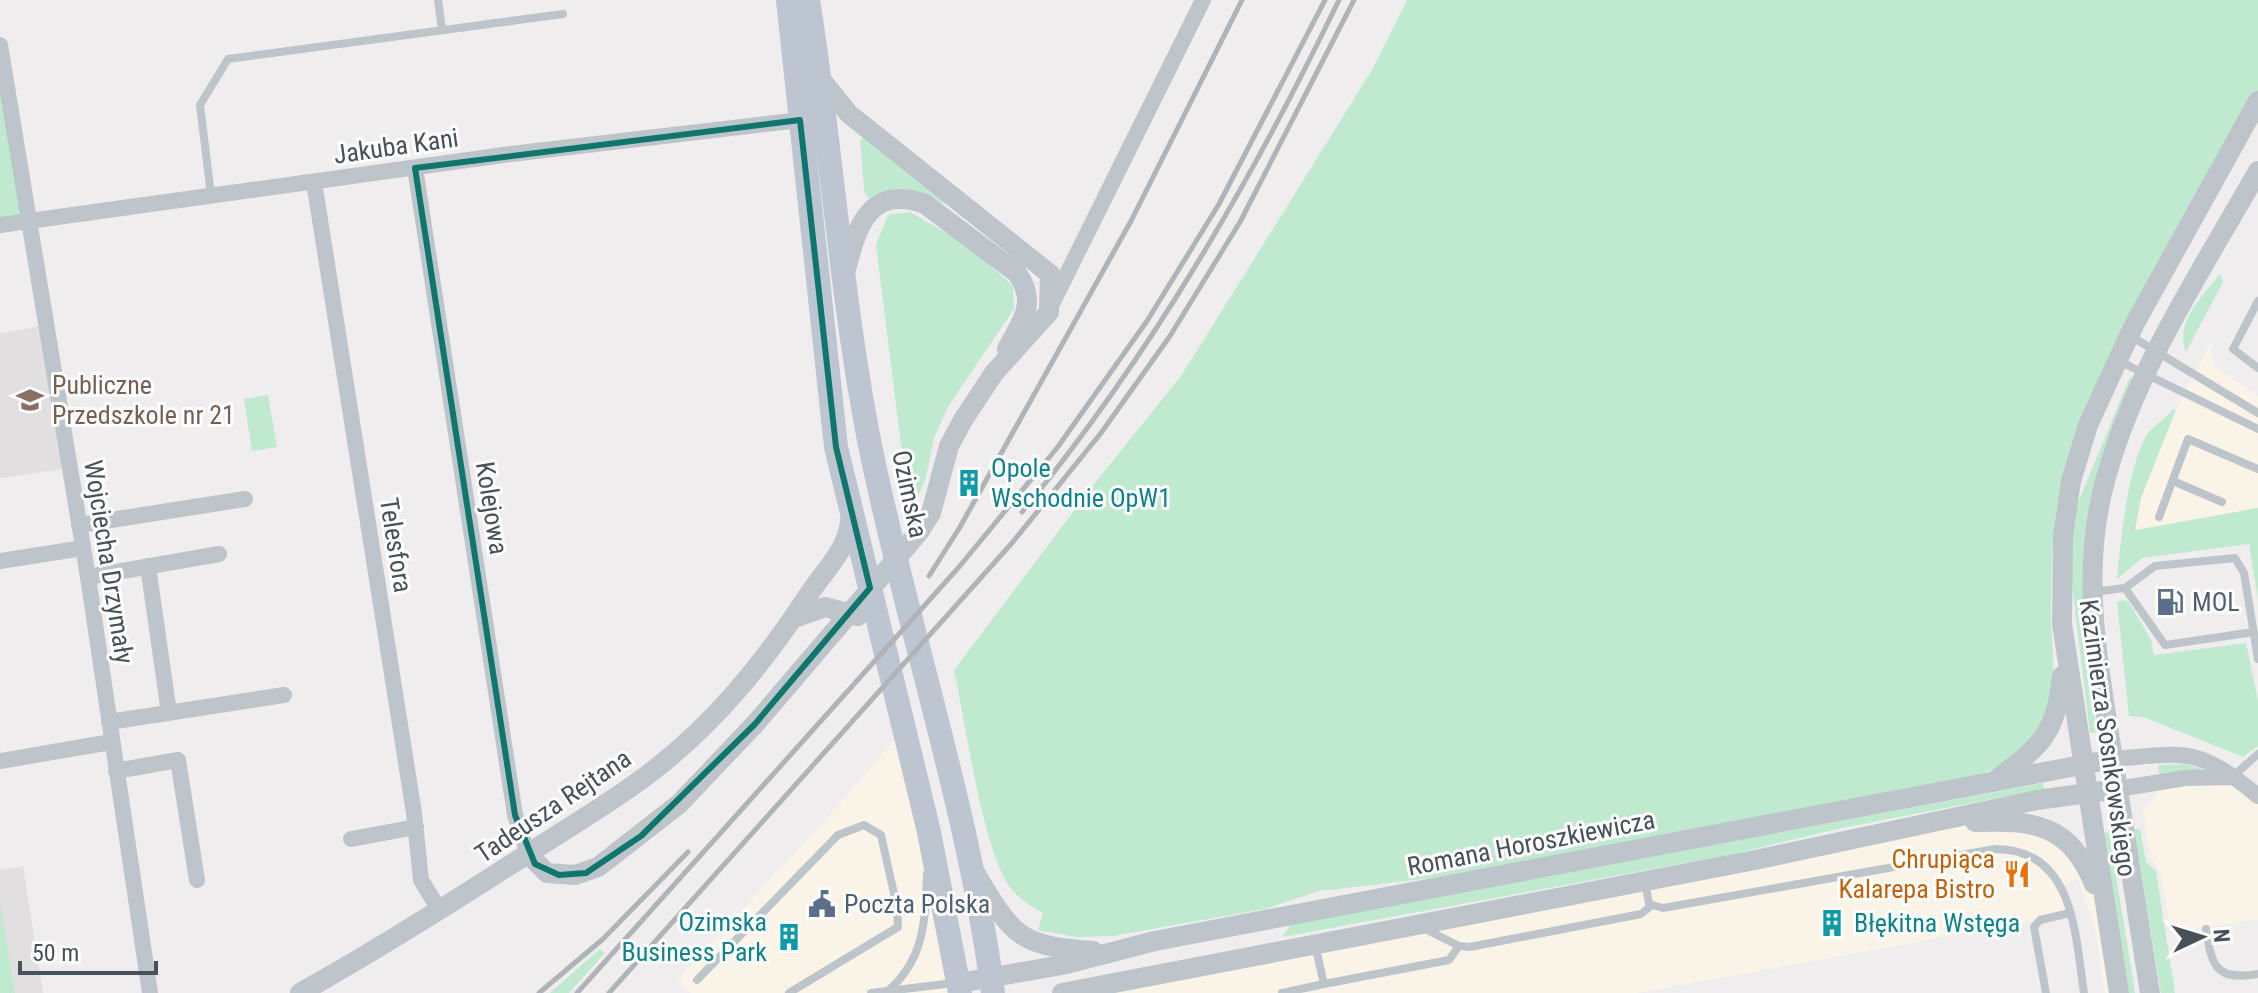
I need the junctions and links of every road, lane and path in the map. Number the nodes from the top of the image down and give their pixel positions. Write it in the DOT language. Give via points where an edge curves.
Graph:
graph roads {
  1 [pos="438,0"];
  2 [pos="788,0"];
  3 [pos="808,0"];
  4 [pos="1203,0"];
  5 [pos="563,14"];
  6 [pos="442,30"];
  7 [pos="0,45"];
  8 [pos="820,78"];
  9 [pos="2258,101"];
  10 [pos="800,120"];
  11 [pos="415,168"];
  12 [pos="2258,171"];
  13 [pos="314,182"];
  14 [pos="211,196"];
  15 [pos="29,221"];
  16 [pos="0,225"];
  17 [pos="1082,244"];
  18 [pos="1050,274"];
  19 [pos="844,279"];
  20 [pos="2258,301"];
  21 [pos="1029,302"];
  22 [pos="1049,312"];
  23 [pos="2129,335"];
  24 [pos="2158,351"];
  25 [pos="2116,360"];
  26 [pos="2258,368"];
  27 [pos="994,373"];
  28 [pos="2145,376"];
  29 [pos="2258,413"];
  30 [pos="2258,429"];
  31 [pos="2258,469"];
  32 [pos="2173,481"];
  33 [pos="245,499"];
  34 [pos="2222,502"];
  35 [pos="851,513"];
  36 [pos="2159,517"];
  37 [pos="79,525"];
  38 [pos="83,548"];
  39 [pos="219,554"];
  40 [pos="0,561"];
  41 [pos="148,566"];
  42 [pos="88,577"];
  43 [pos="2125,588"];
  44 [pos="2092,592"];
  45 [pos="797,617"];
  46 [pos="2062,624"];
  47 [pos="2254,632"];
  48 [pos="881,634"];
  49 [pos="2258,659"];
  50 [pos="284,695"];
  51 [pos="169,713"];
  52 [pos="109,722"];
  53 [pos="111,742"];
  54 [pos="2258,754"];
  55 [pos="2113,759"];
  56 [pos="0,761"];
  57 [pos="2083,765"];
  58 [pos="116,771"];
  59 [pos="2232,777"];
  60 [pos="1993,782"];
  61 [pos="2118,789"];
  62 [pos="2087,793"];
  63 [pos="2258,796"];
  64 [pos="1936,824"];
  65 [pos="416,827"];
  66 [pos="929,832"];
  67 [pos="351,839"];
  68 [pos="528,854"];
  69 [pos="968,860"];
  70 [pos="197,880"];
  71 [pos="1645,881"];
  72 [pos="1651,906"];
  73 [pos="440,911"];
  74 [pos="2070,913"];
  75 [pos="1416,924"];
  76 [pos="2206,929"];
  77 [pos="2111,941"];
  78 [pos="1314,943"];
  79 [pos="1459,946"];
  80 [pos="1109,952"];
  81 [pos="2258,974"];
  82 [pos="697,980"];
  83 [pos="1112,981"];
  84 [pos="1324,984"];
  85 [pos="992,985"];
  86 [pos="960,988"];
  87 [pos="889,990"];
  88 [pos="150,993"];
  89 [pos="300,993"];
  90 [pos="789,993"];
  91 [pos="871,993"];
  92 [pos="1062,993"];
  93 [pos="1085,993"];
  94 [pos="1282,993"];
  95 [pos="2046,993"];
  96 [pos="2084,993"];
  97 [pos="2119,993"];
  98 [pos="2150,993"];
  1 -- 6 [label="lane"];
  2 -- 10 [label="main road"];
  3 -- 8 [label="main road, Ozimska"];
  4 -- 17 [label="street"];
  5 -- 6 [label="lane"];
  6 -- 14 [label="lane" via="228,59 200,105"];
  7 -- 15 [label="street, Wojciecha Drzymały"];
  8 -- 18 [label="street" via="849,114"];
  8 -- 19 [label="main road, Ozimska"];
  9 -- 23 [label="street, Kazimierza Sosnkowskiego"];
  10 -- 11 [label="street, Jakuba Kani"];
  10 -- 35 [label="main road" via="836,447"];
  11 -- 13 [label="street, Jakuba Kani"];
  11 -- 68 [label="street, Kolejowa" via="515,815"];
  12 -- 24 [label="street, Kazimierza Sosnkowskiego"];
  13 -- 14 [label="street, Jakuba Kani"];
  13 -- 65 [label="street, Telesfora"];
  14 -- 15 [label="street, Jakuba Kani"];
  15 -- 16 [label="street, Jakuba Kani"];
  15 -- 37 [label="street, Wojciecha Drzymały"];
  17 -- 18 [label="street"];
  17 -- 22 [label="street"];
  18 -- 21 [label="street"];
  18 -- 22 [label="street"];
  19 -- 21 [label="street" via="864,215 888,201 908,198 937,210 1017,273 1027,286"];
  19 -- 69 [label="main road, Ozimska" via="870,445"];
  20 -- 26 [label="lane" via="2233,349"];
  21 -- 27 [label="street"];
  22 -- 27 [label="street"];
  23 -- 24 [label="lane"];
  23 -- 25 [label="street, Kazimierza Sosnkowskiego"];
  24 -- 28 [label="street, Kazimierza Sosnkowskiego"];
  24 -- 29 [label="lane"];
  25 -- 28 [label="lane"];
  25 -- 46 [label="street, Kazimierza Sosnkowskiego" via="2071,481 2061,570"];
  27 -- 68 [label="street" via="949,446 931,513 919,532 693,790 641,836 586,873 547,873"];
  28 -- 30 [label="lane"];
  28 -- 44 [label="street, Kazimierza Sosnkowskiego" via="2102,495"];
  31 -- 32 [label="lane" via="2188,439"];
  32 -- 34 [label="lane"];
  32 -- 36 [label="lane"];
  33 -- 37 [label="street"];
  35 -- 45 [label="street, Tadeusza Rejtana" via="839,555"];
  35 -- 48 [label="main road"];
  37 -- 38 [label="street, Wojciecha Drzymały"];
  38 -- 40 [label="street"];
  38 -- 42 [label="street, Wojciecha Drzymały"];
  39 -- 41 [label="street"];
  41 -- 42 [label="street"];
  41 -- 51 [label="street"];
  42 -- 52 [label="street, Wojciecha Drzymały"];
  43 -- 44 [label="lane"];
  43 -- 47 [label="lane" via="2165,645"];
  43 -- 47 [label="lane" via="2155,566 2235,558 2244,573"];
  44 -- 55 [label="street, Kazimierza Sosnkowskiego"];
  45 -- 48 [label="street" via="825,607 870,621"];
  45 -- 68 [label="street, Tadeusza Rejtana" via="744,685 690,739 649,774"];
  46 -- 57 [label="street, Kazimierza Sosnkowskiego"];
  46 -- 60 [label="street" via="2060,693 2050,731 2034,752"];
  47 -- 49 [label="lane"];
  48 -- 66 [label="main road"];
  50 -- 51 [label="street"];
  51 -- 52 [label="street"];
  52 -- 53 [label="street, Wojciecha Drzymały"];
  53 -- 56 [label="street"];
  53 -- 58 [label="street, Wojciecha Drzymały"];
  54 -- 59 [label="lane"];
  55 -- 57 [label="street, Romana Horoszkiewicza"];
  55 -- 59 [label="street" via="2194,755"];
  55 -- 61 [label="street, Kazimierza Sosnkowskiego"];
  57 -- 60 [label="street, Romana Horoszkiewicza"];
  57 -- 62 [label="street, Kazimierza Sosnkowskiego"];
  58 -- 70 [label="street" via="178,760"];
  58 -- 88 [label="street, Wojciecha Drzymały"];
  59 -- 61 [label="street"];
  59 -- 63 [label="street"];
  60 -- 80 [label="street, Romana Horoszkiewicza"];
  61 -- 62 [label="street"];
  61 -- 98 [label="street, Kazimierza Sosnkowskiego"];
  62 -- 64 [label="street" via="1993,808"];
  62 -- 77 [label="street, Kazimierza Sosnkowskiego"];
  64 -- 71 [label="street"];
  64 -- 77 [label="street" via="2028,822 2067,841 2088,868"];
  65 -- 67 [label="street"];
  65 -- 73 [label="street, Telesfora" via="421,880"];
  66 -- 86 [label="main road"];
  66 -- 87 [label="lane" via="923,940 906,974"];
  68 -- 73 [label="street, Tadeusza Rejtana"];
  69 -- 80 [label="street" via="1016,934 1057,949"];
  69 -- 85 [label="main road, Ozimska"];
  71 -- 72 [label="lane"];
  71 -- 75 [label="street"];
  72 -- 74 [label="lane" via="1676,907 2012,849 2046,864"];
  72 -- 79 [label="lane" via="1641,914"];
  73 -- 89 [label="street, Tadeusza Rejtana"];
  74 -- 95 [label="lane" via="2040,920 2034,927"];
  74 -- 96 [label="lane"];
  75 -- 78 [label="street"];
  75 -- 79 [label="lane"];
  76 -- 81 [label="lane" via="2210,954 2222,972 2236,978"];
  77 -- 97 [label="street, Kazimierza Sosnkowskiego"];
  78 -- 83 [label="street"];
  78 -- 84 [label="lane"];
  79 -- 84 [label="lane" via="1449,960"];
  80 -- 85 [label="street, Romana Horoszkiewicza"];
  82 -- 90 [label="lane" via="838,835 864,825 881,835 898,927"];
  83 -- 92 [label="street"];
  83 -- 93 [label="street"];
  84 -- 94 [label="lane"];
  85 -- 86 [label="street, Romana Horoszkiewicza"];
  86 -- 87 [label="lane"];
  87 -- 91 [label="lane"];
}
